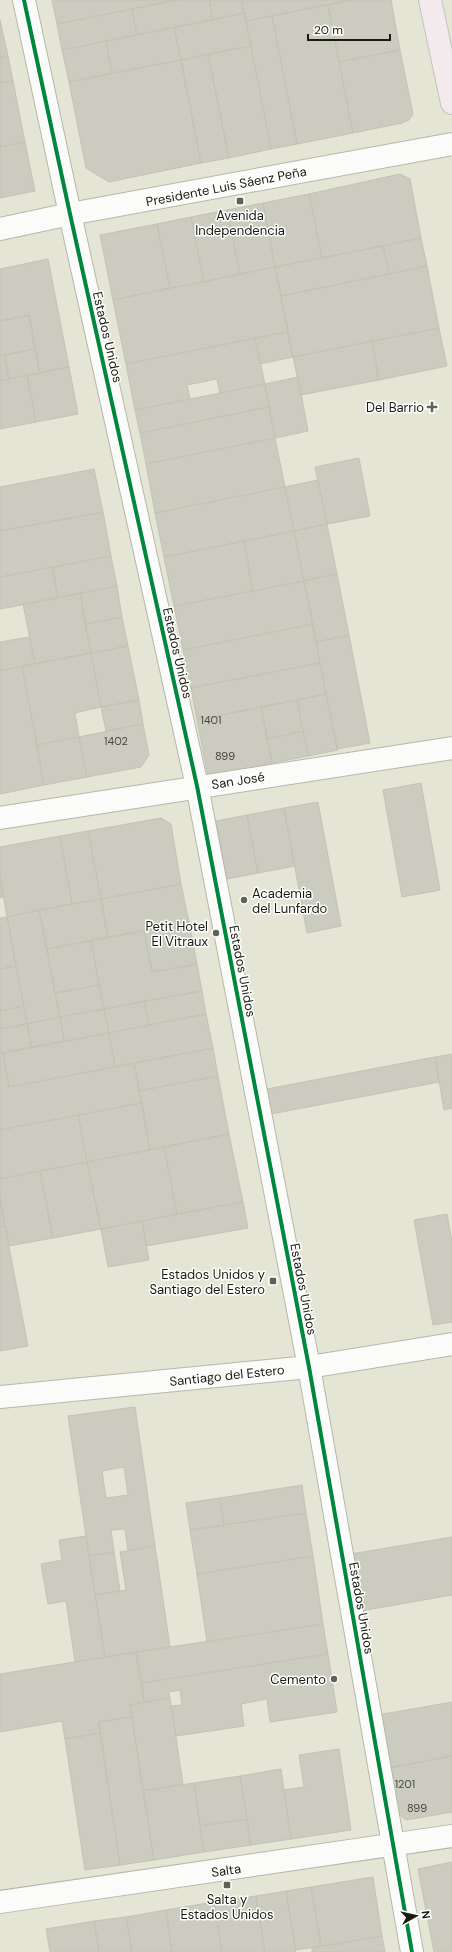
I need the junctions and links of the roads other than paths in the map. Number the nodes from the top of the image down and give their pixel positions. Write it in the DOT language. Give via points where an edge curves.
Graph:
graph roads {
  1 [pos="24,0"];
  2 [pos="430,0"];
  3 [pos="452,103"];
  4 [pos="452,144"];
  5 [pos="70,214"];
  6 [pos="0,229"];
  7 [pos="452,748"];
  8 [pos="198,786"];
  9 [pos="0,818"];
  10 [pos="452,1344"];
  11 [pos="309,1367"];
  12 [pos="0,1397"];
  13 [pos="452,1836"];
  14 [pos="394,1845"];
  15 [pos="0,1902"];
  16 [pos="412,1952"];
  1 -- 5 [label="street, Estados Unidos"];
  2 -- 3 [label="main road"];
  4 -- 5 [label="street, Presidente Luis Sáenz Peña"];
  5 -- 6 [label="street, Presidente Luis Sáenz Peña"];
  5 -- 8 [label="street, Estados Unidos"];
  7 -- 8 [label="street, San José"];
  8 -- 9 [label="street, San José"];
  8 -- 11 [label="street, Estados Unidos"];
  10 -- 11 [label="street, Santiago del Estero"];
  11 -- 12 [label="street, Santiago del Estero"];
  11 -- 14 [label="street, Estados Unidos"];
  13 -- 14 [label="street, Salta"];
  14 -- 15 [label="street, Salta"];
  14 -- 16 [label="street, Estados Unidos"];
}
